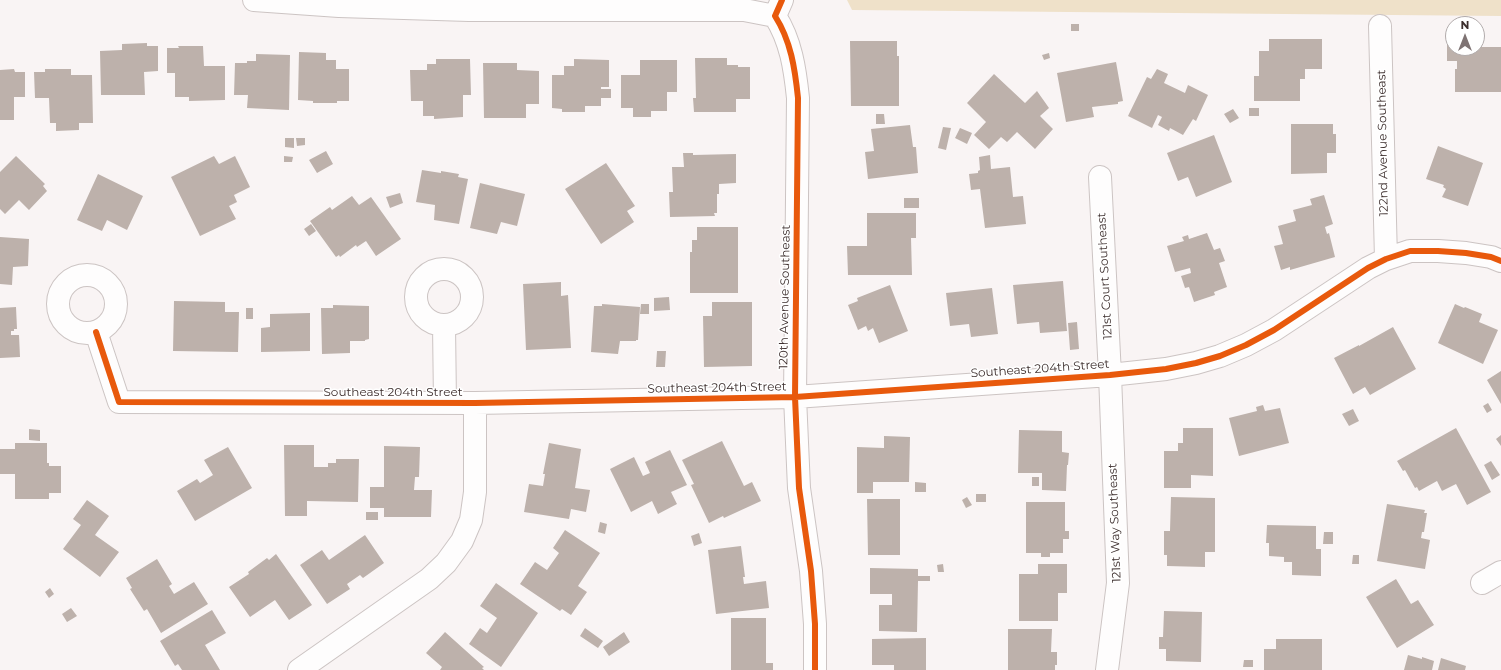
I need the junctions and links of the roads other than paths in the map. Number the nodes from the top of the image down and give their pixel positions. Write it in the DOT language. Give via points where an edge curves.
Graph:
graph roads {
  1 [pos="254,0"];
  2 [pos="778,8"];
  3 [pos="1380,26"];
  4 [pos="1100,177"];
  5 [pos="1386,259"];
  6 [pos="1501,261"];
  7 [pos="444,325"];
  8 [pos="96,332"];
  9 [pos="1110,375"];
  10 [pos="795,397"];
  11 [pos="445,403"];
  12 [pos="475,403"];
  13 [pos="1501,572"];
  14 [pos="1482,583"];
  15 [pos="299,670"];
  16 [pos="815,670"];
  17 [pos="1106,670"];
  1 -- 2 [label="street" via="339,6 469,10"];
  2 -- 10 [label="street, 120th Avenue Southeast" via="794,65 798,98"];
  3 -- 5 [label="street, 122nd Avenue Southeast"];
  4 -- 9 [label="street, 121st Court Southeast"];
  5 -- 6 [label="street, Southeast 204th Street" via="1410,251 1438,250 1490,257"];
  5 -- 9 [label="street, Southeast 204th Street" via="1368,268 1274,330 1239,348 1196,363"];
  7 -- 11 [label="street, Southeast 204th Street"];
  8 -- 11 [label="street, Southeast 204th Street" via="119,402"];
  9 -- 10 [label="street, Southeast 204th Street"];
  9 -- 17 [label="street, 121st Way Southeast" via="1118,583"];
  10 -- 12 [label="street, Southeast 204th Street"];
  10 -- 16 [label="street, 120th Avenue Southeast" via="799,488 812,578"];
  11 -- 12 [label="street, Southeast 204th Street"];
  12 -- 15 [label="street" via="475,492 471,520 462,541 446,563 429,579"];
  13 -- 14 [label="street"];
}
